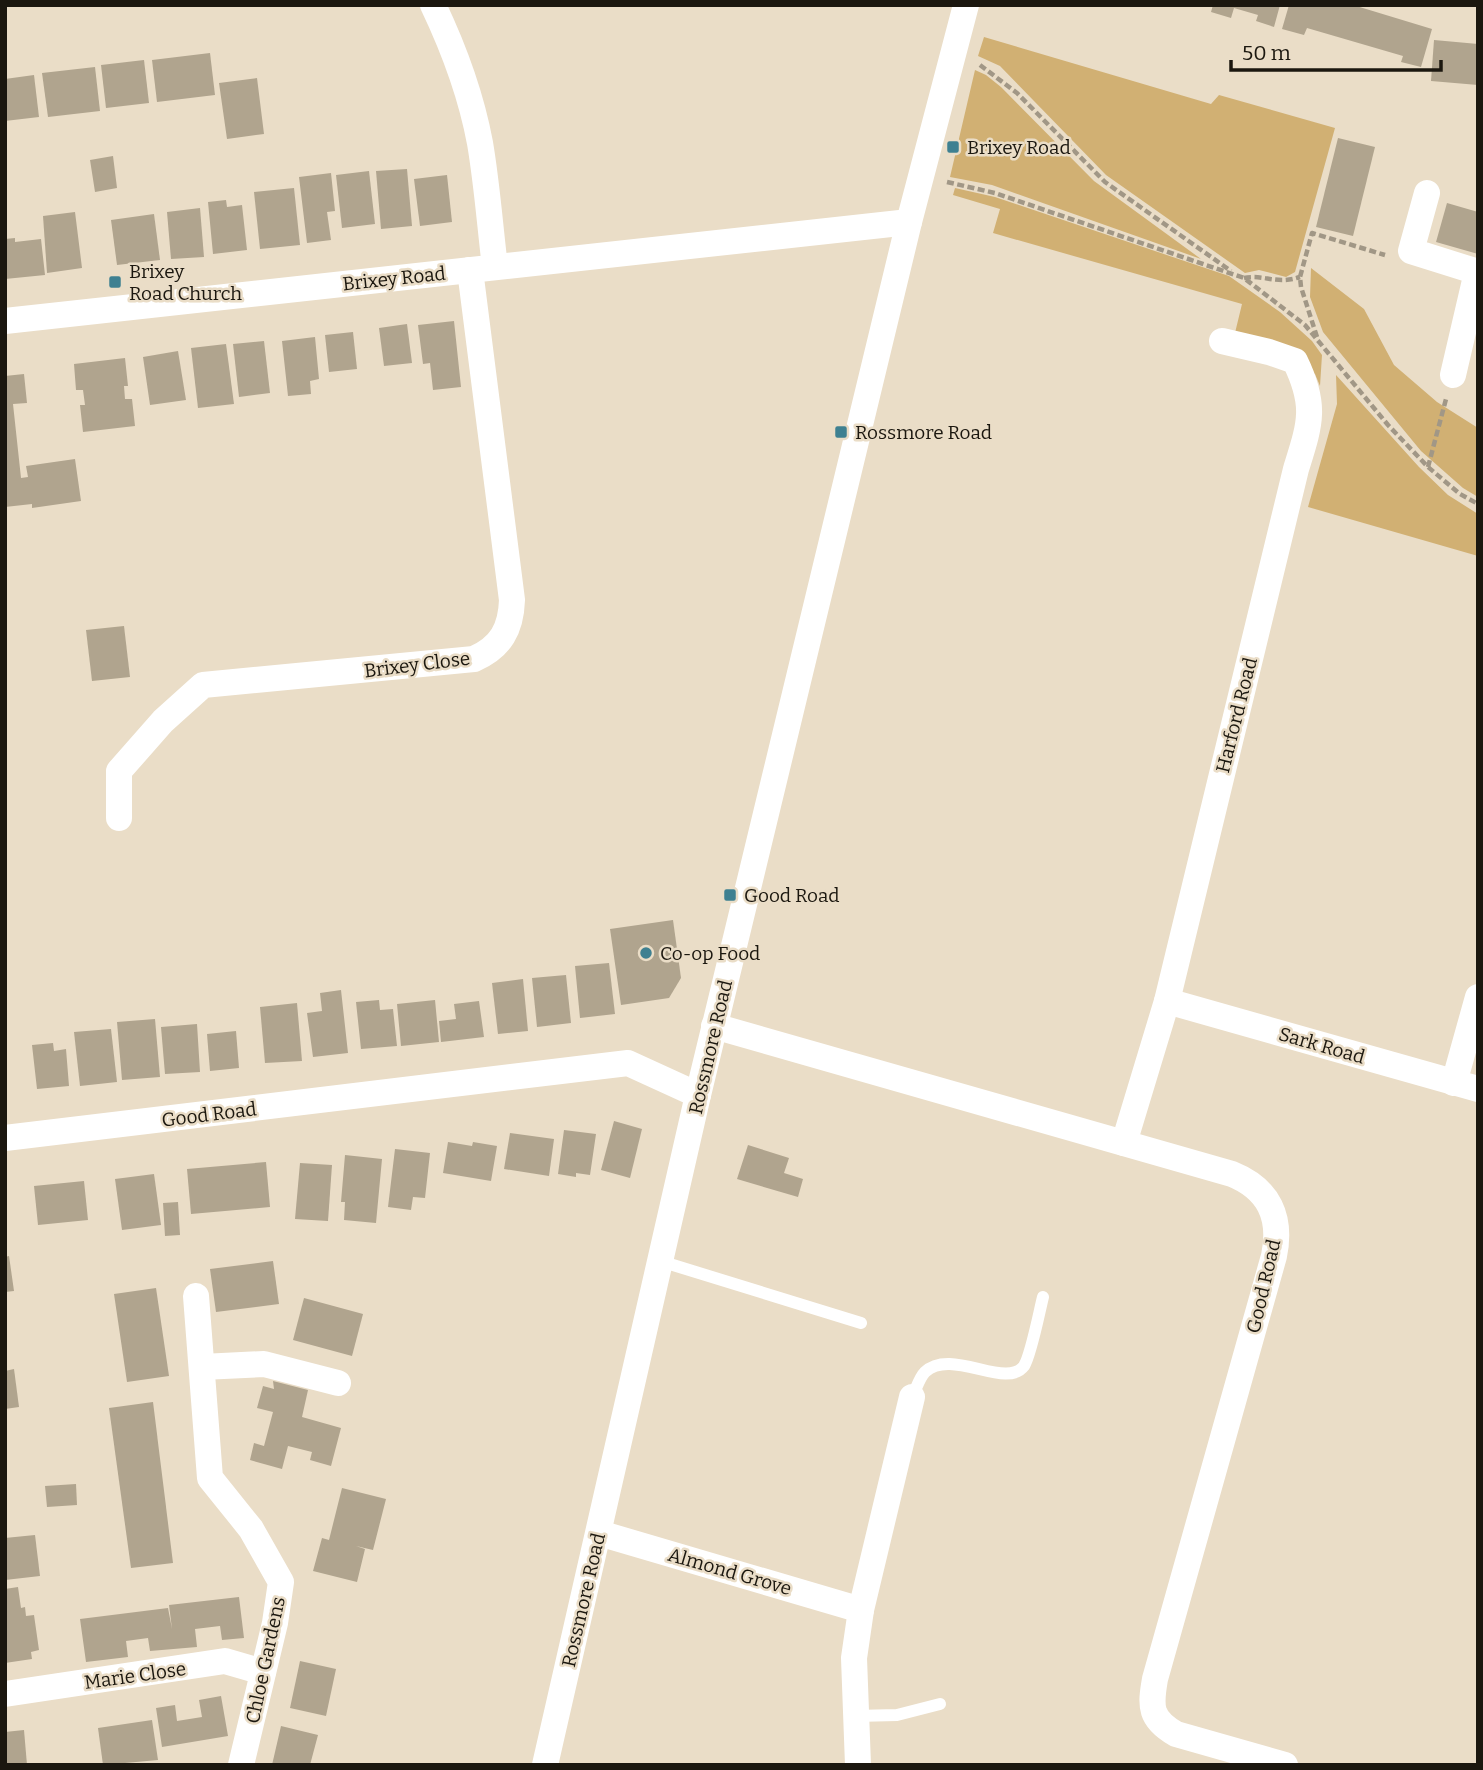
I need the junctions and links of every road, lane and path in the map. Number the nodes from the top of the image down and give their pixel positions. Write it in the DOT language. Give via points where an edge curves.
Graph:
graph roads {
  1 [pos="433,5"];
  2 [pos="966,5"];
  3 [pos="980,65"];
  4 [pos="946,181"];
  5 [pos="1427,193"];
  6 [pos="909,222"];
  7 [pos="1411,251"];
  8 [pos="482,268"];
  9 [pos="1478,272"];
  10 [pos="1234,273"];
  11 [pos="1300,277"];
  12 [pos="1244,278"];
  13 [pos="5,321"];
  14 [pos="1317,338"];
  15 [pos="1222,341"];
  16 [pos="1453,375"];
  17 [pos="1428,467"];
  18 [pos="1478,505"];
  19 [pos="119,818"];
  20 [pos="1478,997"];
  21 [pos="1167,1001"];
  22 [pos="715,1026"];
  23 [pos="1466,1086"];
  24 [pos="698,1095"];
  25 [pos="5,1138"];
  26 [pos="1124,1143"];
  27 [pos="660,1261"];
  28 [pos="195,1296"];
  29 [pos="1043,1297"];
  30 [pos="860,1323"];
  31 [pos="202,1367"];
  32 [pos="338,1383"];
  33 [pos="912,1397"];
  34 [pos="599,1533"];
  35 [pos="861,1610"];
  36 [pos="263,1672"];
  37 [pos="5,1694"];
  38 [pos="940,1704"];
  39 [pos="855,1716"];
  40 [pos="241,1765"];
  41 [pos="545,1765"];
  42 [pos="858,1765"];
  43 [pos="1285,1765"];
  1 -- 8 [label="street, Brixey Close" via="471,104 480,144"];
  2 -- 6 [label="street, Rossmore Road"];
  3 -- 10 [label="path" via="1017,93 1105,182"];
  4 -- 10 [label="path"];
  5 -- 7 [label="street"];
  6 -- 8 [label="street, Brixey Road"];
  6 -- 22 [label="street, Rossmore Road"];
  7 -- 9 [label="street"];
  7 -- 11 [label="path" via="1408,262 1312,233"];
  8 -- 13 [label="street, Brixey Road"];
  8 -- 19 [label="street, Brixey Close" via="512,600 508,630 499,643 474,659 203,685 119,771"];
  9 -- 16 [label="street"];
  10 -- 12 [label="path"];
  11 -- 12 [label="path" via="1278,281"];
  11 -- 14 [label="path"];
  12 -- 14 [label="path"];
  14 -- 17 [label="path"];
  15 -- 21 [label="street, Harford Road" via="1295,361 1307,385 1310,423"];
  16 -- 17 [label="path"];
  17 -- 18 [label="path"];
  20 -- 23 [label="street"];
  21 -- 23 [label="street, Sark Road"];
  21 -- 26 [label="street, Harford Road"];
  22 -- 24 [label="street, Rossmore Road"];
  22 -- 26 [label="street, Good Road"];
  24 -- 25 [label="street, Good Road" via="628,1063"];
  24 -- 27 [label="street, Rossmore Road"];
  26 -- 43 [label="street, Good Road" via="1248,1181 1266,1198 1274,1214 1275,1256 1152,1693 1155,1718 1176,1734"];
  27 -- 30 [label="lane"];
  27 -- 34 [label="street, Rossmore Road"];
  28 -- 31 [label="street, Chloe Gardens"];
  29 -- 33 [label="lane" via="1025,1365 1016,1373 939,1365 924,1372"];
  31 -- 32 [label="street" via="264,1364"];
  31 -- 36 [label="street, Chloe Gardens" via="210,1478 251,1530 281,1582"];
  33 -- 35 [label="street"];
  34 -- 35 [label="street, Almond Grove"];
  34 -- 41 [label="street, Rossmore Road"];
  35 -- 39 [label="street" via="854,1658"];
  36 -- 37 [label="street, Marie Close" via="225,1661"];
  36 -- 40 [label="street, Chloe Gardens"];
  38 -- 39 [label="lane" via="897,1715"];
  39 -- 42 [label="street"];
}
